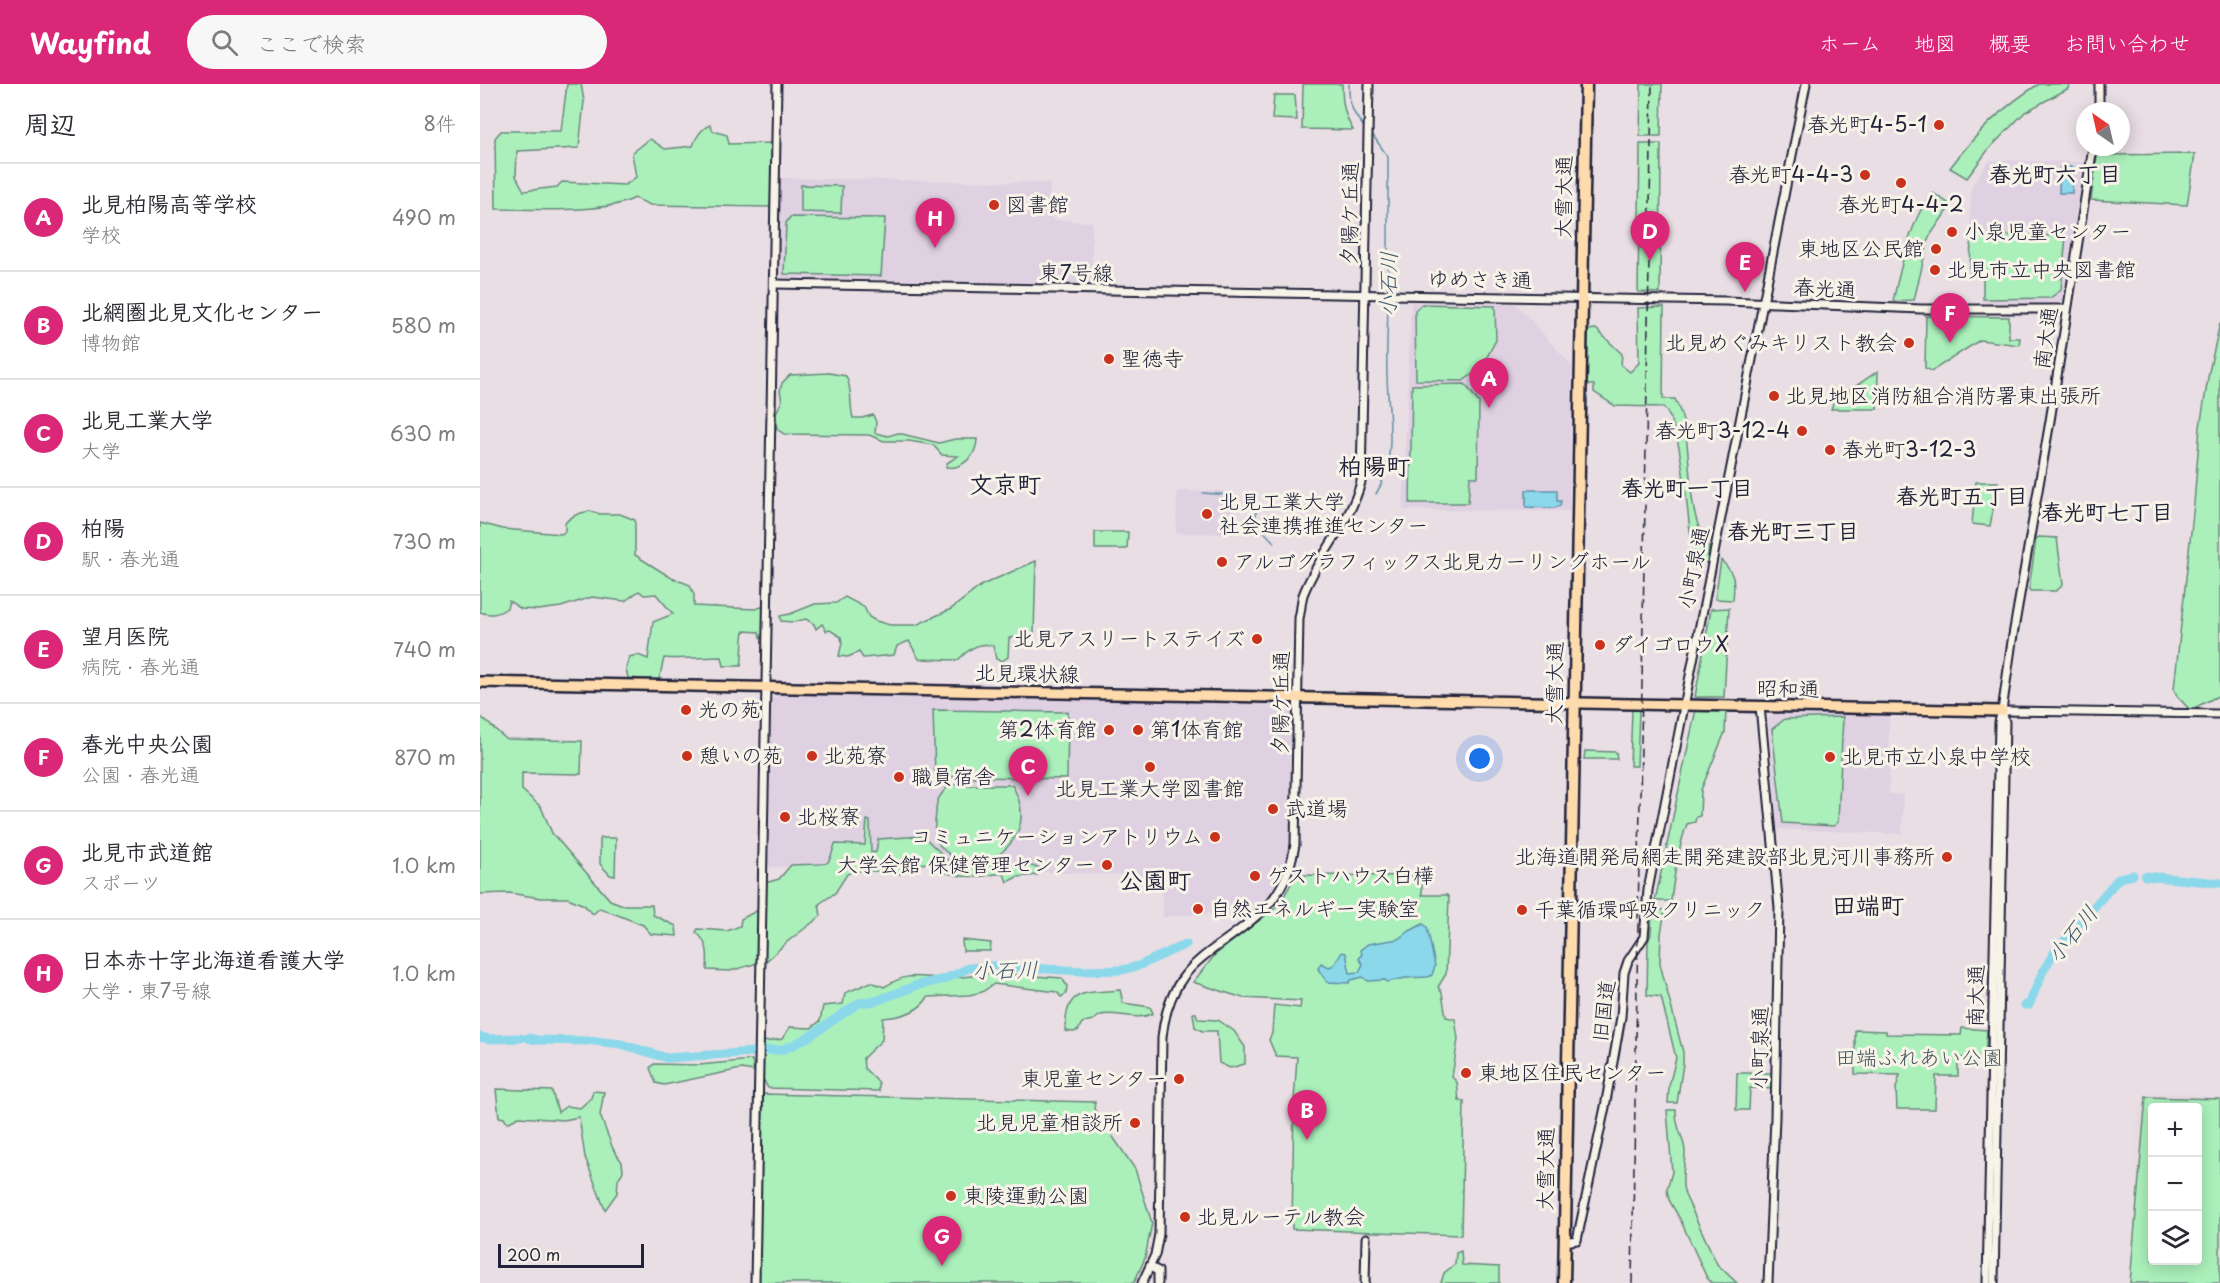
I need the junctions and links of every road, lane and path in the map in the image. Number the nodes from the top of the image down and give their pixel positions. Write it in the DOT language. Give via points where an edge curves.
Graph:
graph roads {
  1 [pos="777,84"];
  2 [pos="1369,84"];
  3 [pos="1586,84"];
  4 [pos="1806,84"];
  5 [pos="2099,84"];
  6 [pos="2099,102"];
  7 [pos="2092,156"];
  8 [pos="775,284"];
  9 [pos="1365,295"];
  10 [pos="1377,295"];
  11 [pos="1582,299"];
  12 [pos="1763,303"];
  13 [pos="2066,309"];
  14 [pos="480,682"];
  15 [pos="767,686"];
  16 [pos="1299,698"];
  17 [pos="1574,703"];
  18 [pos="1685,705"];
  19 [pos="1760,706"];
  20 [pos="2002,711"];
  21 [pos="2220,714"];
  22 [pos="1366,1238"];
  23 [pos="1564,1242"];
  24 [pos="1150,1267"];
  25 [pos="755,1283"];
  26 [pos="1142,1283"];
  27 [pos="1158,1283"];
  28 [pos="1365,1283"];
  29 [pos="1564,1283"];
  30 [pos="1768,1283"];
  31 [pos="1988,1283"];
  32 [pos="1994,1283"];
  1 -- 8 [label="street"];
  2 -- 9 [label="street, 夕陽ケ丘通"];
  3 -- 11 [label="highway, 大雪大通"];
  4 -- 12 [label="street, 小町泉通"];
  5 -- 6 [label="street"];
  7 -- 13 [label="street, 南大通"];
  8 -- 9 [label="street, 東7号線"];
  8 -- 15 [label="street"];
  9 -- 10 [label="street, 東7号線"];
  9 -- 16 [label="street, 夕陽ケ丘通" via="1361,483 1356,501 1303,597 1299,618"];
  10 -- 11 [label="street, ゆめさき通"];
  11 -- 12 [label="street, 春光通"];
  11 -- 17 [label="highway, 大雪大通"];
  12 -- 13 [label="street, 春光通" via="1894,309"];
  12 -- 18 [label="street, 小町泉通"];
  13 -- 20 [label="street, 南大通"];
  14 -- 15 [label="main road, 北見環状線"];
  15 -- 16 [label="main road, 北見環状線"];
  15 -- 25 [label="street"];
  16 -- 17 [label="main road, 北見環状線"];
  16 -- 24 [label="street, 夕陽ケ丘通" via="1295,845 1287,876 1268,905 1191,966 1166,1012 1162,1037 1159,1234"];
  17 -- 18 [label="main road, 昭和通"];
  17 -- 23 [label="highway, 大雪大通"];
  18 -- 19 [label="main road, 昭和通"];
  18 -- 23 [label="street, 旧国道" via="1648,890 1644,937 1624,973 1621,1017 1583,1217 1577,1240"];
  19 -- 20 [label="main road, 昭和通"];
  19 -- 30 [label="street, 小町泉通" via="1779,908"];
  20 -- 21 [label="street"];
  20 -- 31 [label="street, 南大通" via="1998,722"];
  20 -- 32 [label="street, 南大通" via="2005,722"];
  22 -- 28 [label="street"];
  23 -- 29 [label="highway, 大雪大通"];
  24 -- 26 [label="street, 夕陽ケ丘通"];
  24 -- 27 [label="street" via="1158,1271"];
}
